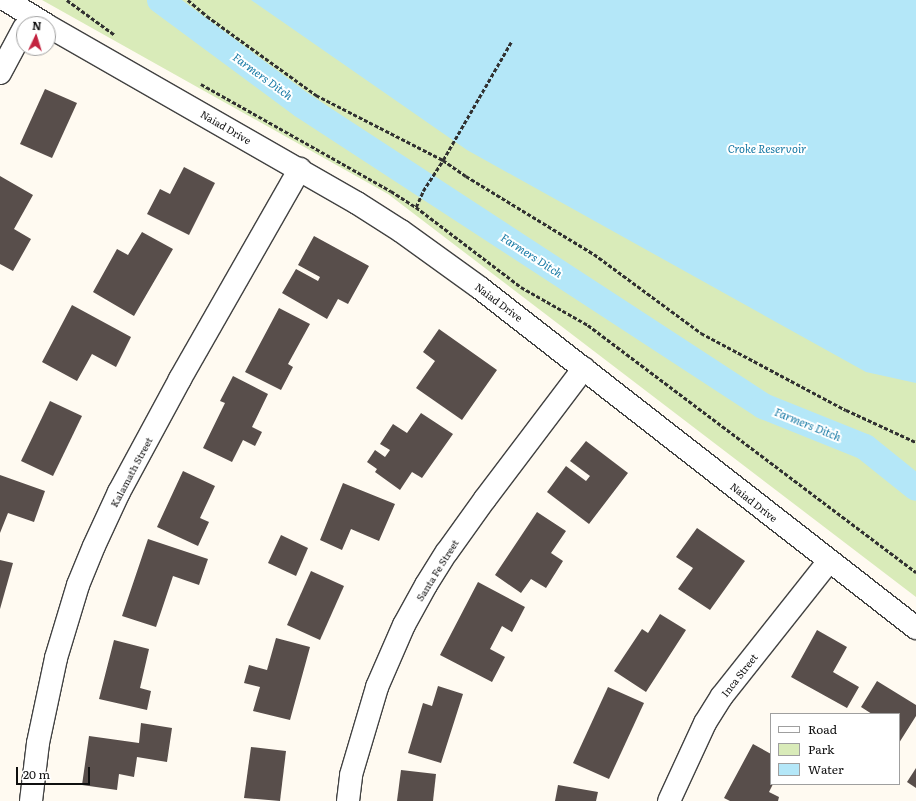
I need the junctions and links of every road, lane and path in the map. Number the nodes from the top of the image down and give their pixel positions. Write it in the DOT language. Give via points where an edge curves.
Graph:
graph roads {
  1 [pos="6,0"];
  2 [pos="188,0"];
  3 [pos="26,16"];
  4 [pos="56,35"];
  5 [pos="511,42"];
  6 [pos="16,50"];
  7 [pos="0,73"];
  8 [pos="443,160"];
  9 [pos="300,169"];
  10 [pos="416,207"];
  11 [pos="584,368"];
  12 [pos="916,442"];
  13 [pos="829,561"];
  14 [pos="916,628"];
  15 [pos="31,801"];
  16 [pos="348,801"];
  17 [pos="669,801"];
  1 -- 3 [label="street, Naiad Drive"];
  2 -- 8 [label="path" via="316,95"];
  4 -- 9 [label="street, Naiad Drive"];
  5 -- 8 [label="path"];
  6 -- 7 [label="street"];
  8 -- 10 [label="path" via="422,191"];
  8 -- 12 [label="path" via="594,254 701,333 846,410"];
  9 -- 11 [label="street, Naiad Drive" via="401,231"];
  9 -- 15 [label="street, Kalamath Street" via="180,379 119,492 94,546 78,585 56,658 38,743"];
  11 -- 13 [label="street, Naiad Drive"];
  11 -- 16 [label="street, Santa Fe Street" via="447,552 404,625 377,687 351,775"];
  13 -- 14 [label="street, Naiad Drive"];
  13 -- 17 [label="street, Inca Street" via="722,696 692,748"];
}
